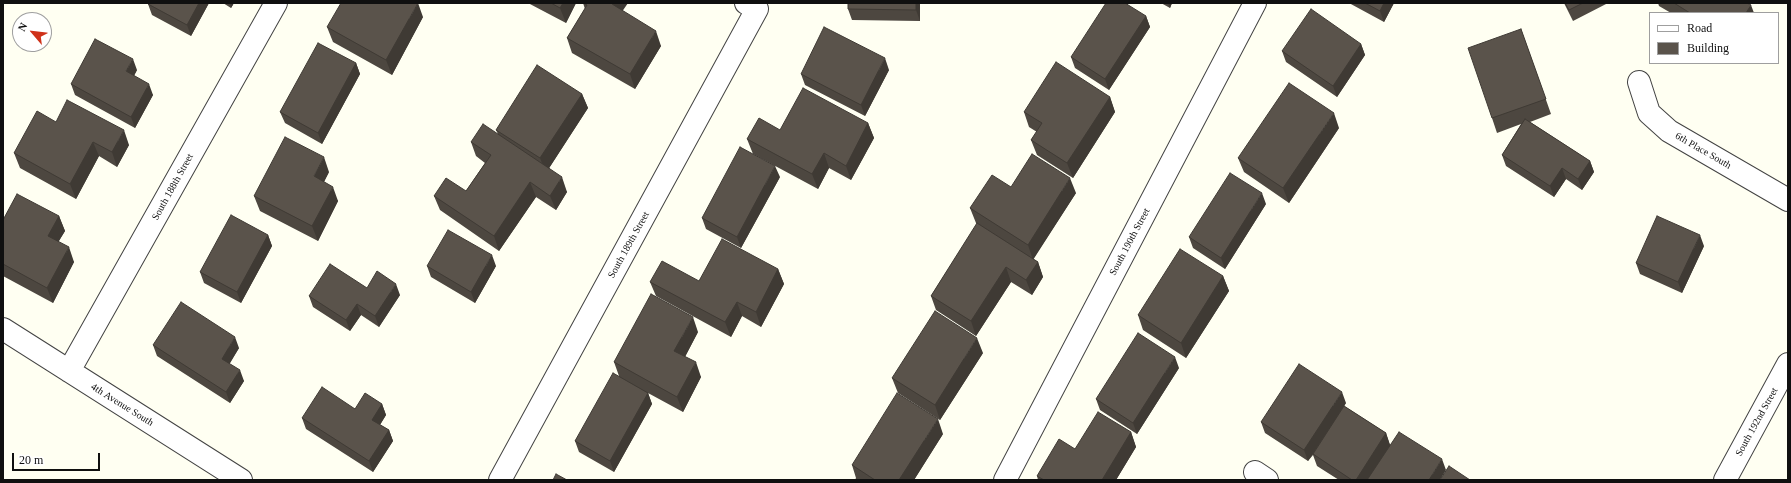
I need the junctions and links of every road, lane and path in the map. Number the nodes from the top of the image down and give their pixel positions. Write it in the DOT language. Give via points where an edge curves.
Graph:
graph roads {
  1 [pos="276,3"];
  2 [pos="1255,3"];
  3 [pos="752,6"];
  4 [pos="1639,82"];
  5 [pos="1788,200"];
  6 [pos="3,329"];
  7 [pos="1788,364"];
  8 [pos="69,371"];
  9 [pos="241,480"];
  10 [pos="500,480"];
  11 [pos="1005,480"];
  12 [pos="1725,480"];
  1 -- 8 [label="street, South 188th Street"];
  2 -- 11 [label="street, South 190th Street"];
  3 -- 10 [label="street, South 189th Street"];
  4 -- 5 [label="street, 6th Place South" via="1650,113 1668,131"];
  6 -- 8 [label="street, 4th Avenue South"];
  7 -- 12 [label="street, South 192nd Street"];
  8 -- 9 [label="street, 4th Avenue South"];
}
